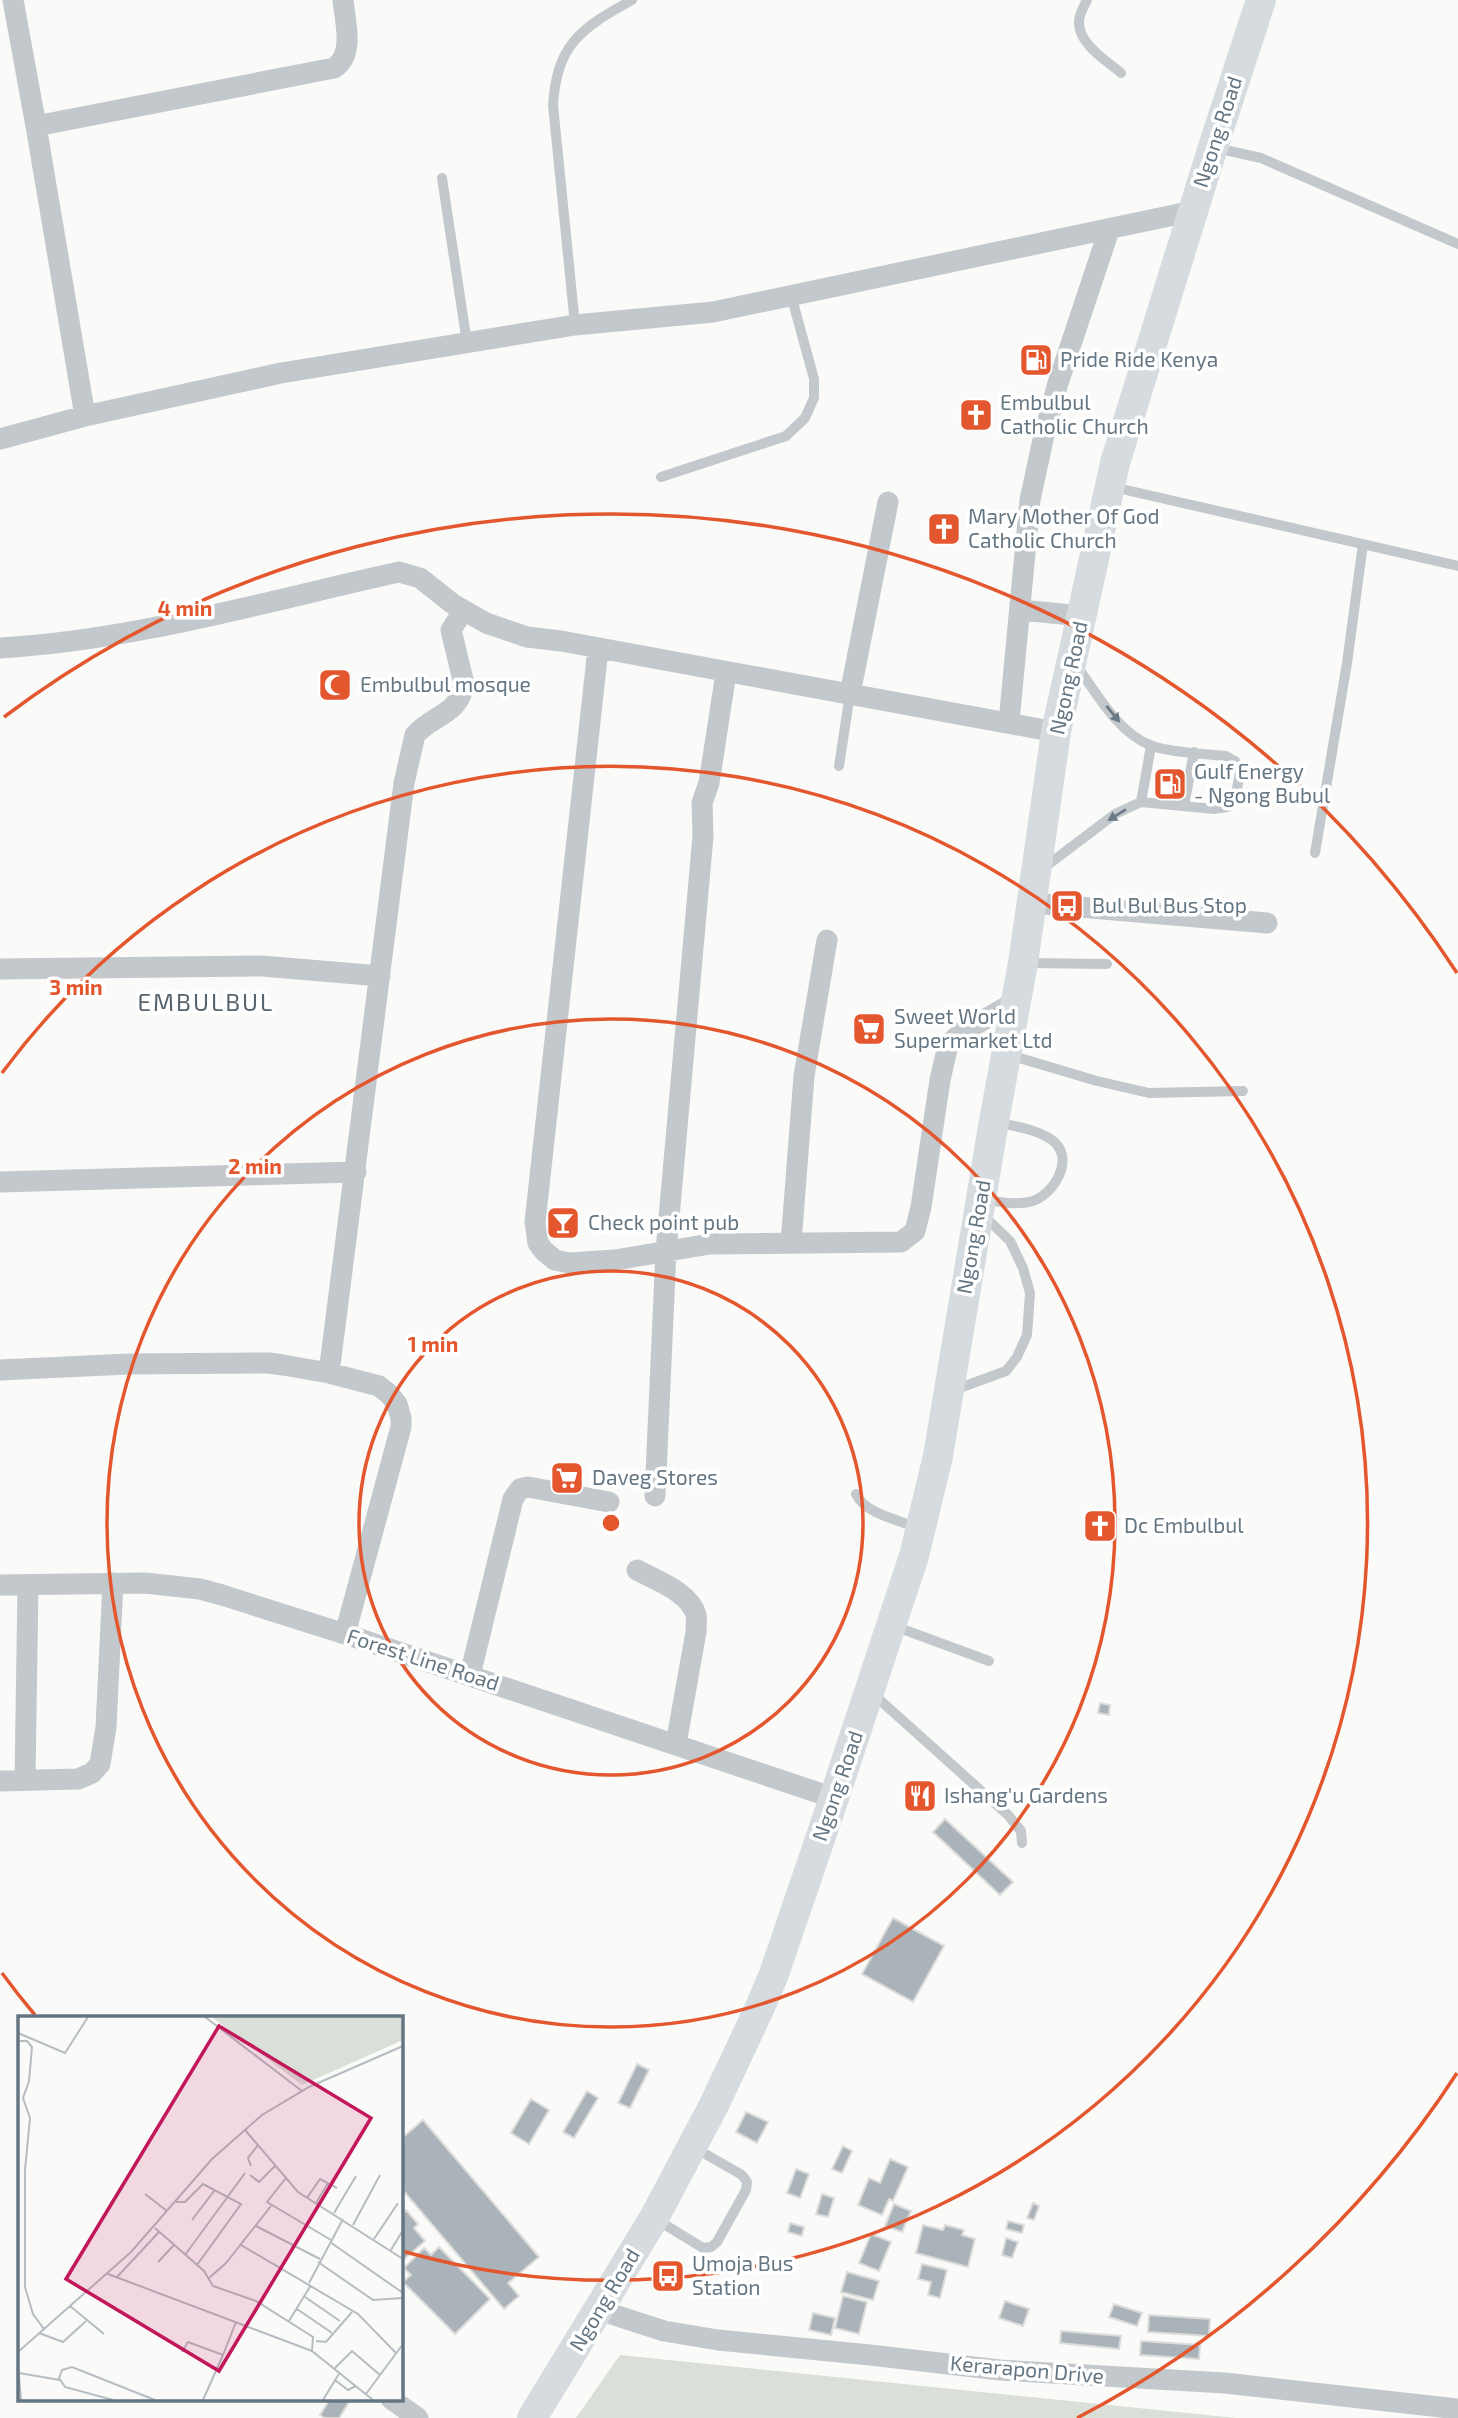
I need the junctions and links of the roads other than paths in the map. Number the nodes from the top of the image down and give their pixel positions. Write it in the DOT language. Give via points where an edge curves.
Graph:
graph roads {
  1 [pos="13,0"];
  2 [pos="343,0"];
  3 [pos="632,0"];
  4 [pos="1087,0"];
  5 [pos="1261,0"];
  6 [pos="1121,73"];
  7 [pos="36,126"];
  8 [pos="1213,147"];
  9 [pos="442,178"];
  10 [pos="1193,211"];
  11 [pos="1109,230"];
  12 [pos="1458,244"];
  13 [pos="792,295"];
  14 [pos="575,325"];
  15 [pos="467,343"];
  16 [pos="85,416"];
  17 [pos="0,439"];
  18 [pos="661,477"];
  19 [pos="1111,486"];
  20 [pos="888,502"];
  21 [pos="1363,544"];
  22 [pos="1458,566"];
  23 [pos="1021,610"];
  24 [pos="463,611"];
  25 [pos="1082,616"];
  26 [pos="0,648"];
  27 [pos="597,649"];
  28 [pos="1072,660"];
  29 [pos="726,673"];
  30 [pos="850,694"];
  31 [pos="1009,722"];
  32 [pos="1056,732"];
  33 [pos="1151,746"];
  34 [pos="1194,752"];
  35 [pos="839,766"];
  36 [pos="1141,802"];
  37 [pos="1184,806"];
  38 [pos="1315,853"];
  39 [pos="1037,873"];
  40 [pos="1032,903"];
  41 [pos="1267,923"];
  42 [pos="827,940"];
  43 [pos="1023,963"];
  44 [pos="1108,964"];
  45 [pos="0,969"];
  46 [pos="380,976"];
  47 [pos="1015,1002"];
  48 [pos="1006,1054"];
  49 [pos="1243,1091"];
  50 [pos="994,1121"];
  51 [pos="356,1172"];
  52 [pos="0,1182"];
  53 [pos="980,1205"];
  54 [pos="791,1243"];
  55 [pos="666,1251"];
  56 [pos="0,1370"];
  57 [pos="329,1373"];
  58 [pos="948,1392"];
  59 [pos="856,1494"];
  60 [pos="655,1496"];
  61 [pos="610,1502"];
  62 [pos="921,1529"];
  63 [pos="636,1570"];
  64 [pos="113,1583"];
  65 [pos="0,1585"];
  66 [pos="28,1585"];
  67 [pos="892,1625"];
  68 [pos="345,1633"];
  69 [pos="989,1661"];
  70 [pos="470,1675"];
  71 [pos="870,1691"];
  72 [pos="676,1744"];
  73 [pos="25,1780"];
  74 [pos="0,1781"];
  75 [pos="834,1798"];
  76 [pos="1022,1843"];
  77 [pos="693,2147"];
  78 [pos="654,2218"];
  79 [pos="599,2310"];
  80 [pos="392,2400"];
  81 [pos="1458,2409"];
  82 [pos="418,2418"];
  83 [pos="532,2418"];
  1 -- 7 [label="street"];
  2 -- 7 [label="street" via="346,55 334,68"];
  3 -- 14 [label="lane" via="592,22 571,44 554,85"];
  4 -- 6 [label="lane" via="1079,20 1081,33 1091,48"];
  5 -- 8 [label="main road, Ngong Road"];
  7 -- 16 [label="street"];
  8 -- 10 [label="main road, Ngong Road"];
  8 -- 12 [label="lane" via="1261,158"];
  9 -- 15 [label="lane"];
  10 -- 11 [label="street"];
  10 -- 19 [label="main road, Ngong Road"];
  11 -- 13 [label="street"];
  11 -- 23 [label="street" via="1044,435 1030,500"];
  13 -- 14 [label="street" via="713,312"];
  13 -- 18 [label="lane" via="814,379 814,398 805,418 786,436"];
  14 -- 15 [label="street"];
  15 -- 16 [label="street" via="281,373"];
  16 -- 17 [label="street"];
  19 -- 21 [label="lane"];
  19 -- 25 [label="main road, Ngong Road"];
  20 -- 30 [label="street"];
  21 -- 22 [label="lane"];
  21 -- 38 [label="lane"];
  23 -- 25 [label="street"];
  23 -- 31 [label="street"];
  24 -- 26 [label="street" via="420,578 399,572 149,629"];
  24 -- 27 [label="street" via="527,637"];
  24 -- 46 [label="street" via="451,630 463,693 449,712 415,735 404,783"];
  25 -- 28 [label="main road, Ngong Road"];
  27 -- 29 [label="street"];
  27 -- 55 [label="street" via="535,1222 538,1243 550,1257 561,1261 615,1260"];
  28 -- 32 [label="main road, Ngong Road"];
  28 -- 33 [label="lane, one-way" via="1117,721"];
  29 -- 30 [label="street"];
  29 -- 55 [label="street" via="702,803 703,836"];
  30 -- 31 [label="street"];
  30 -- 35 [label="lane"];
  31 -- 32 [label="street"];
  32 -- 39 [label="main road, Ngong Road"];
  33 -- 34 [label="lane"];
  33 -- 36 [label="lane"];
  34 -- 37 [label="lane"];
  34 -- 37 [label="lane" via="1226,756 1240,772 1235,799 1227,807"];
  36 -- 37 [label="lane"];
  36 -- 39 [label="lane, one-way" via="1115,814"];
  39 -- 40 [label="main road, Ngong Road"];
  40 -- 41 [label="street"];
  40 -- 43 [label="main road, Ngong Road"];
  42 -- 54 [label="street" via="804,1076"];
  43 -- 44 [label="lane"];
  43 -- 47 [label="main road, Ngong Road"];
  45 -- 46 [label="street" via="262,965"];
  46 -- 51 [label="street"];
  47 -- 48 [label="main road, Ngong Road"];
  47 -- 54 [label="street" via="948,1045 915,1231 901,1242"];
  48 -- 49 [label="lane" via="1149,1093"];
  48 -- 50 [label="main road, Ngong Road"];
  50 -- 53 [label="main road, Ngong Road"];
  50 -- 53 [label="lane" via="1052,1140 1063,1160 1050,1191 1033,1201"];
  51 -- 52 [label="street"];
  51 -- 57 [label="street"];
  53 -- 58 [label="main road, Ngong Road"];
  53 -- 58 [label="lane" via="1010,1241 1023,1268 1030,1293 1027,1335 1006,1371"];
  54 -- 55 [label="street" via="710,1244"];
  55 -- 60 [label="street"];
  56 -- 57 [label="street" via="269,1363"];
  57 -- 68 [label="street" via="379,1386 393,1399 401,1418"];
  58 -- 62 [label="main road, Ngong Road"];
  59 -- 62 [label="lane" via="872,1510"];
  61 -- 70 [label="street" via="528,1486 516,1493"];
  62 -- 67 [label="main road, Ngong Road"];
  63 -- 72 [label="street" via="674,1590 696,1615"];
  64 -- 66 [label="street, Forest Line Road"];
  64 -- 68 [label="street, Forest Line Road" via="200,1589"];
  64 -- 73 [label="street" via="100,1763 79,1779"];
  65 -- 66 [label="street, Forest Line Road"];
  66 -- 73 [label="street"];
  67 -- 69 [label="lane"];
  67 -- 71 [label="main road, Ngong Road"];
  68 -- 70 [label="street, Forest Line Road"];
  70 -- 72 [label="street, Forest Line Road"];
  71 -- 75 [label="main road, Ngong Road"];
  71 -- 76 [label="lane" via="1008,1815 1021,1831"];
  72 -- 75 [label="street, Forest Line Road"];
  73 -- 74 [label="street"];
  75 -- 77 [label="main road, Ngong Road" via="774,1974"];
  77 -- 78 [label="main road, Ngong Road"];
  77 -- 78 [label="lane" via="742,2175 746,2190 711,2247 703,2248"];
  78 -- 79 [label="main road, Ngong Road"];
  79 -- 81 [label="street, Kerarapon Drive" via="673,2333 718,2340 999,2370 1225,2383"];
  79 -- 83 [label="main road, Ngong Road"];
  80 -- 82 [label="street"];
}
